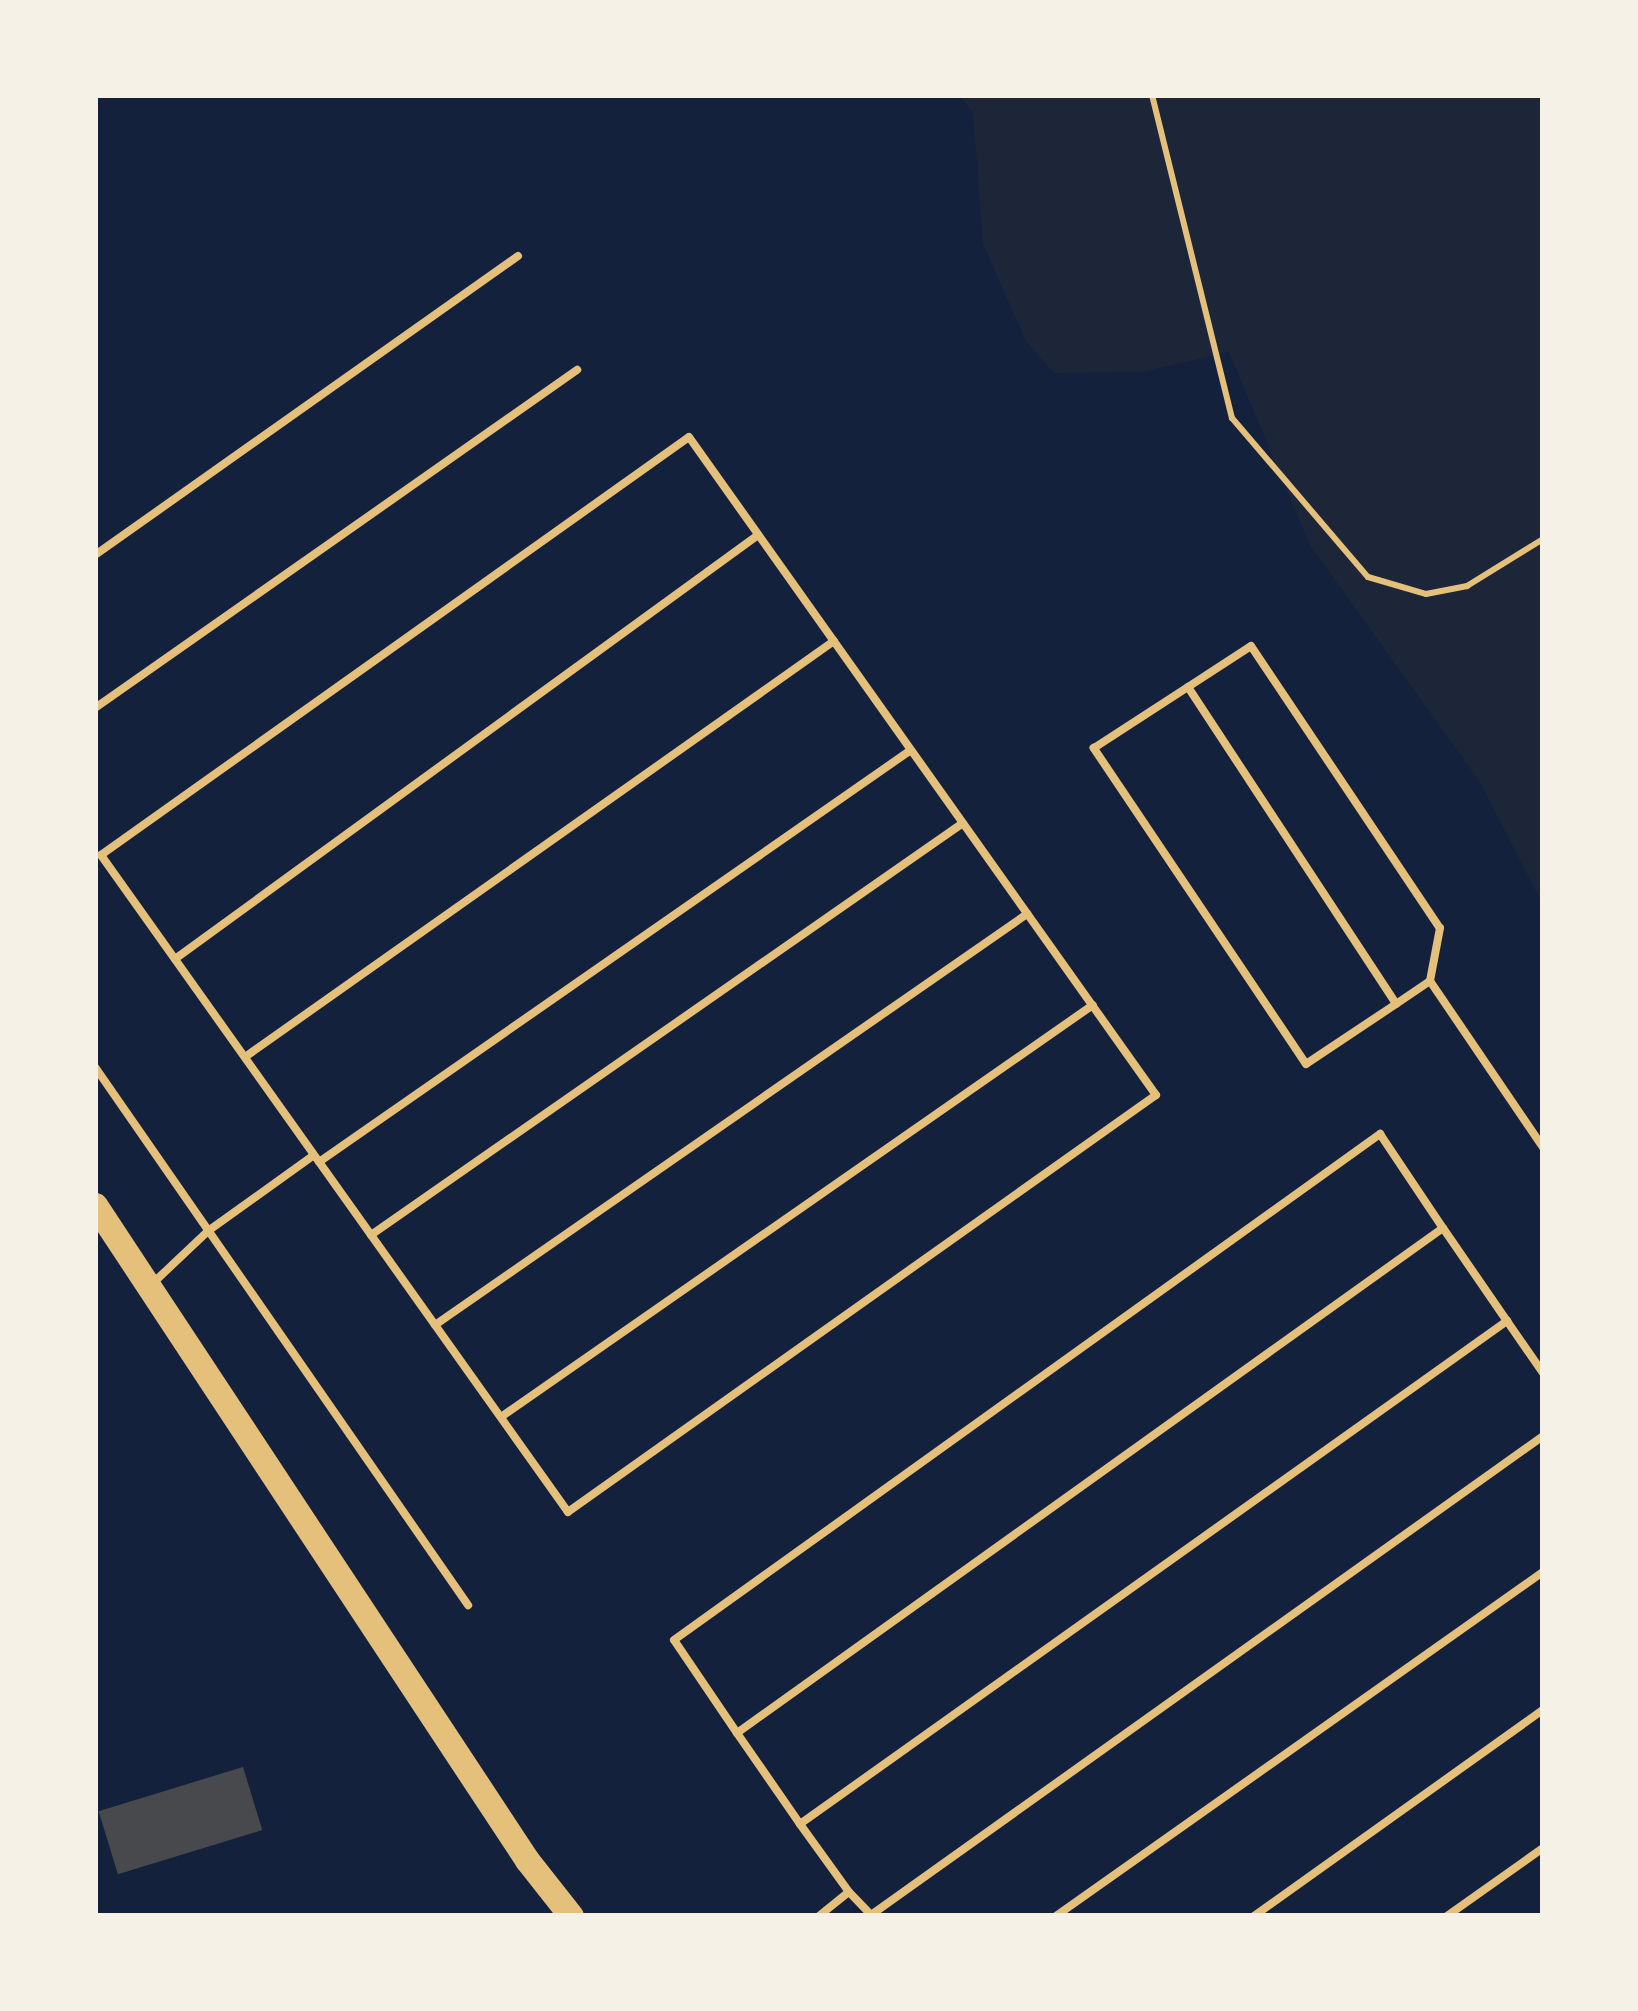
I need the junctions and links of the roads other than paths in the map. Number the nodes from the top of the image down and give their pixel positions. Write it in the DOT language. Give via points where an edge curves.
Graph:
graph roads {
  1 [pos="518,256"];
  2 [pos="578,370"];
  3 [pos="758,535"];
  4 [pos="95,556"];
  5 [pos="834,641"];
  6 [pos="1188,687"];
  7 [pos="95,708"];
  8 [pos="911,750"];
  9 [pos="963,824"];
  10 [pos="1027,914"];
  11 [pos="175,959"];
  12 [pos="1430,981"];
  13 [pos="1396,1004"];
  14 [pos="1092,1006"];
  15 [pos="245,1057"];
  16 [pos="95,1067"];
  17 [pos="1543,1148"];
  18 [pos="316,1159"];
  19 [pos="95,1204"];
  20 [pos="1442,1228"];
  21 [pos="208,1231"];
  22 [pos="371,1235"];
  23 [pos="148,1287"];
  24 [pos="1508,1321"];
  25 [pos="435,1326"];
  26 [pos="1543,1373"];
  27 [pos="500,1417"];
  28 [pos="1543,1436"];
  29 [pos="1543,1572"];
  30 [pos="468,1604"];
  31 [pos="1543,1710"];
  32 [pos="737,1733"];
  33 [pos="800,1824"];
  34 [pos="1543,1848"];
  35 [pos="849,1892"];
  36 [pos="570,1916"];
  37 [pos="819,1916"];
  38 [pos="871,1916"];
  39 [pos="1056,1916"];
  40 [pos="1254,1916"];
  41 [pos="1447,1916"];
  1 -- 4 [label="lane"];
  2 -- 7 [label="lane"];
  3 -- 5 [label="lane"];
  3 -- 11 [label="lane"];
  3 -- 11 [label="lane" via="688,437 100,855"];
  5 -- 8 [label="lane"];
  5 -- 15 [label="lane"];
  6 -- 12 [label="lane" via="1252,646 1440,928"];
  6 -- 13 [label="lane"];
  6 -- 13 [label="lane" via="1094,748 1306,1064"];
  8 -- 9 [label="lane"];
  8 -- 18 [label="lane"];
  9 -- 10 [label="lane"];
  9 -- 22 [label="lane"];
  10 -- 14 [label="lane"];
  10 -- 25 [label="lane"];
  11 -- 15 [label="lane"];
  12 -- 13 [label="lane"];
  12 -- 17 [label="lane"];
  14 -- 27 [label="lane"];
  14 -- 27 [label="lane" via="1156,1095 568,1512"];
  15 -- 18 [label="lane"];
  16 -- 21 [label="lane"];
  18 -- 21 [label="lane"];
  18 -- 22 [label="lane"];
  19 -- 23 [label="main road"];
  20 -- 24 [label="lane"];
  20 -- 32 [label="lane"];
  20 -- 32 [label="lane" via="1380,1134 674,1640"];
  21 -- 23 [label="lane"];
  21 -- 30 [label="lane"];
  22 -- 25 [label="lane"];
  23 -- 36 [label="main road"];
  24 -- 26 [label="lane"];
  24 -- 33 [label="lane"];
  25 -- 27 [label="lane"];
  28 -- 38 [label="lane"];
  29 -- 39 [label="lane"];
  31 -- 40 [label="lane"];
  32 -- 33 [label="lane"];
  33 -- 35 [label="lane"];
  34 -- 41 [label="lane"];
  35 -- 37 [label="lane"];
  35 -- 38 [label="lane"];
}
